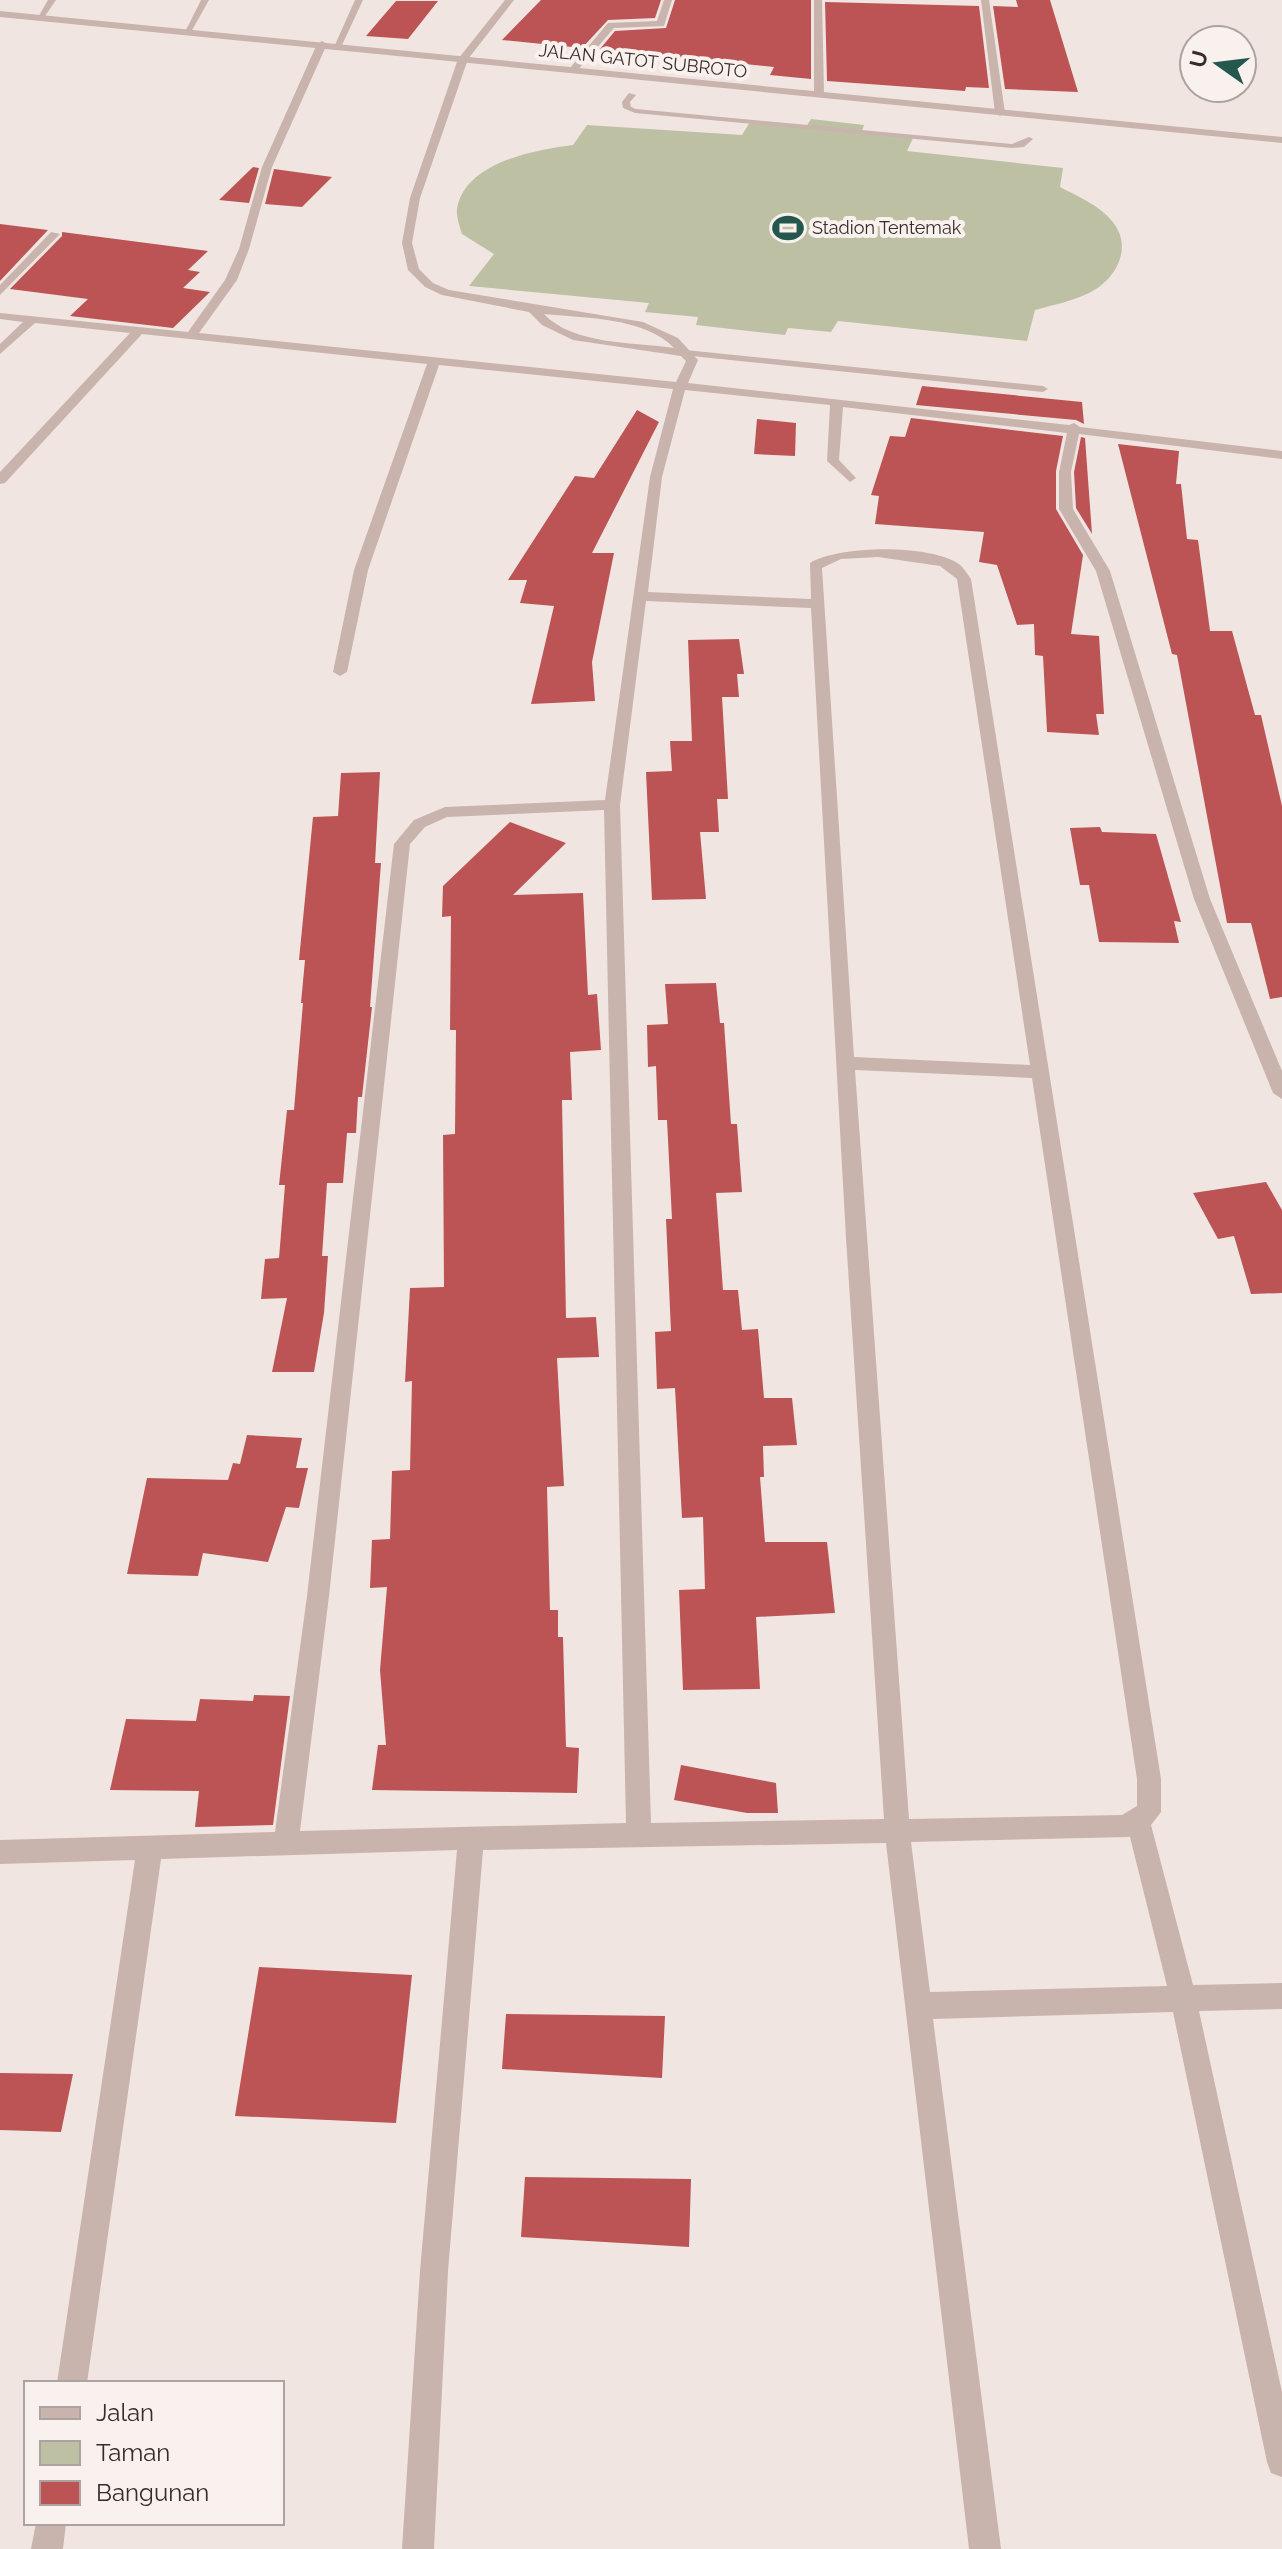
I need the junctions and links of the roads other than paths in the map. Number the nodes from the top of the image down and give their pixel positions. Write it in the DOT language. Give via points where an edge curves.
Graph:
graph roads {
  1 [pos="52,0"];
  2 [pos="205,0"];
  3 [pos="359,0"];
  4 [pos="510,0"];
  5 [pos="668,0"];
  6 [pos="818,0"];
  7 [pos="985,0"];
  8 [pos="0,14"];
  9 [pos="40,17"];
  10 [pos="188,30"];
  11 [pos="322,44"];
  12 [pos="337,45"];
  13 [pos="463,59"];
  14 [pos="573,70"];
  15 [pos="649,77"];
  16 [pos="819,94"];
  17 [pos="1000,113"];
  18 [pos="1041,117"];
  19 [pos="1282,140"];
  20 [pos="55,234"];
  21 [pos="0,292"];
  22 [pos="533,309"];
  23 [pos="0,316"];
  24 [pos="33,319"];
  25 [pos="138,331"];
  26 [pos="190,337"];
  27 [pos="0,350"];
  28 [pos="685,353"];
  29 [pos="434,362"];
  30 [pos="680,387"];
  31 [pos="1043,389"];
  32 [pos="837,402"];
  33 [pos="1074,427"];
  34 [pos="1282,455"];
  35 [pos="850,478"];
  36 [pos="0,480"];
  37 [pos="640,596"];
  38 [pos="818,604"];
  39 [pos="340,672"];
  40 [pos="612,805"];
  41 [pos="846,1063"];
  42 [pos="1041,1072"];
  43 [pos="1282,1093"];
  44 [pos="1138,1821"];
  45 [pos="897,1830"];
  46 [pos="639,1834"];
  47 [pos="471,1838"];
  48 [pos="286,1843"];
  49 [pos="150,1846"];
  50 [pos="0,1852"];
  51 [pos="1282,1996"];
  52 [pos="1183,1999"];
  53 [pos="919,2006"];
  54 [pos="72,2381"];
  55 [pos="1282,2462"];
  56 [pos="51,2525"];
  57 [pos="47,2549"];
  58 [pos="418,2549"];
  59 [pos="985,2549"];
  1 -- 9 [label="street"];
  2 -- 10 [label="street"];
  3 -- 12 [label="street"];
  4 -- 13 [label="street"];
  5 -- 14 [label="street" via="661,24 611,25"];
  6 -- 16 [label="street"];
  7 -- 17 [label="street"];
  8 -- 9 [label="street, JALAN GATOT SUBROTO"];
  9 -- 10 [label="street, JALAN GATOT SUBROTO"];
  10 -- 11 [label="street, JALAN GATOT SUBROTO"];
  11 -- 12 [label="street, JALAN GATOT SUBROTO"];
  11 -- 26 [label="street" via="267,167 231,280"];
  12 -- 13 [label="street, JALAN GATOT SUBROTO"];
  13 -- 14 [label="street, JALAN GATOT SUBROTO"];
  13 -- 22 [label="street" via="415,198 407,243 414,270 446,293"];
  14 -- 15 [label="street, JALAN GATOT SUBROTO"];
  15 -- 16 [label="street, JALAN GATOT SUBROTO"];
  15 -- 18 [label="lane" via="626,102 627,108 1012,146 1030,138"];
  16 -- 17 [label="street, JALAN GATOT SUBROTO"];
  17 -- 18 [label="street, JALAN GATOT SUBROTO"];
  18 -- 19 [label="street, JALAN GATOT SUBROTO"];
  20 -- 21 [label="street"];
  22 -- 28 [label="street" via="648,328 671,337"];
  22 -- 28 [label="street" via="546,323 577,338"];
  23 -- 24 [label="street"];
  24 -- 25 [label="street"];
  24 -- 27 [label="street"];
  25 -- 26 [label="street"];
  25 -- 36 [label="street"];
  26 -- 29 [label="street"];
  28 -- 30 [label="street" via="692,360"];
  28 -- 31 [label="lane"];
  29 -- 30 [label="street"];
  29 -- 39 [label="street" via="361,570"];
  30 -- 32 [label="street"];
  30 -- 37 [label="street" via="656,477"];
  32 -- 33 [label="street"];
  32 -- 35 [label="street" via="833,461"];
  33 -- 34 [label="street"];
  33 -- 43 [label="street" via="1065,472 1066,509 1103,571 1202,899"];
  37 -- 38 [label="street"];
  37 -- 40 [label="street"];
  38 -- 41 [label="street"];
  38 -- 42 [label="street" via="815,566 833,555 928,559 957,569 964,579"];
  40 -- 46 [label="street"];
  40 -- 48 [label="street" via="445,812 425,819 402,844"];
  41 -- 42 [label="street"];
  41 -- 45 [label="street"];
  42 -- 44 [label="street" via="1149,1779 1149,1812"];
  44 -- 45 [label="street" via="1126,1827"];
  44 -- 52 [label="street"];
  45 -- 46 [label="street"];
  45 -- 53 [label="street"];
  46 -- 47 [label="street"];
  47 -- 48 [label="street"];
  47 -- 58 [label="street" via="434,2271"];
  48 -- 49 [label="street"];
  49 -- 50 [label="street"];
  49 -- 54 [label="street"];
  51 -- 52 [label="street"];
  52 -- 53 [label="street"];
  52 -- 55 [label="street"];
  53 -- 59 [label="street"];
  56 -- 57 [label="street"];
}
